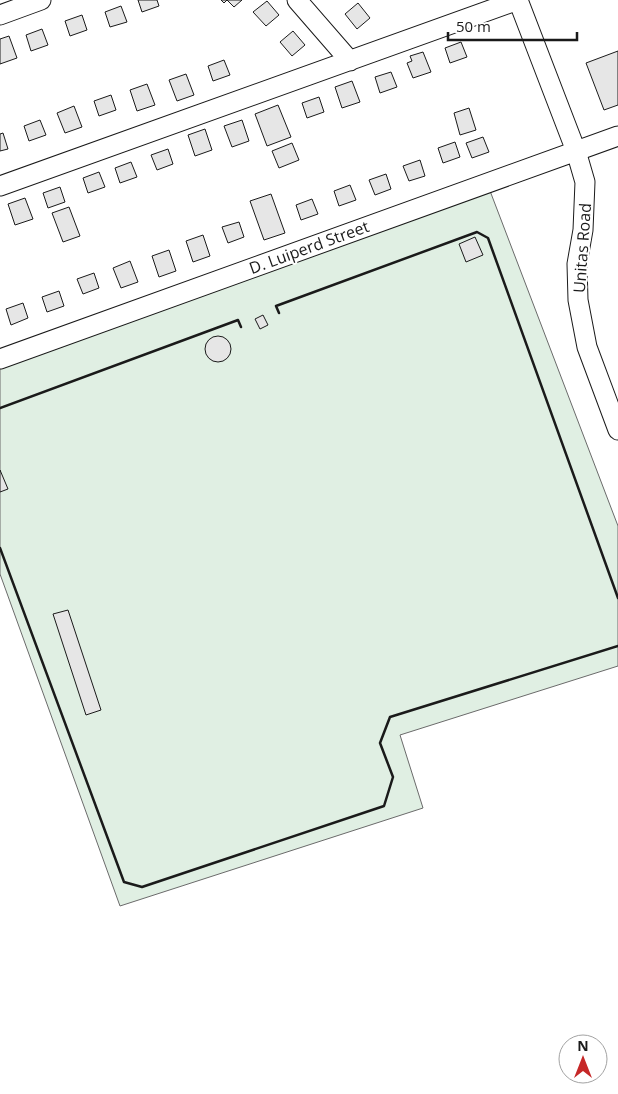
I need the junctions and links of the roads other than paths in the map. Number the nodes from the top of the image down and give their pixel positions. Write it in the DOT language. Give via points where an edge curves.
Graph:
graph roads {
  1 [pos="41,0"];
  2 [pos="297,0"];
  3 [pos="518,0"];
  4 [pos="0,15"];
  5 [pos="350,61"];
  6 [pos="618,136"];
  7 [pos="576,151"];
  8 [pos="0,186"];
  9 [pos="0,359"];
  10 [pos="618,430"];
  1 -- 4 [label="street"];
  2 -- 5 [label="street"];
  3 -- 5 [label="street"];
  3 -- 7 [label="street, Unitas Road"];
  5 -- 8 [label="street"];
  6 -- 7 [label="street, D. Luiperd Street"];
  7 -- 9 [label="street, D. Luiperd Street"];
  7 -- 10 [label="street, Unitas Road" via="585,182 583,230 577,264 578,300 587,347"];
}
